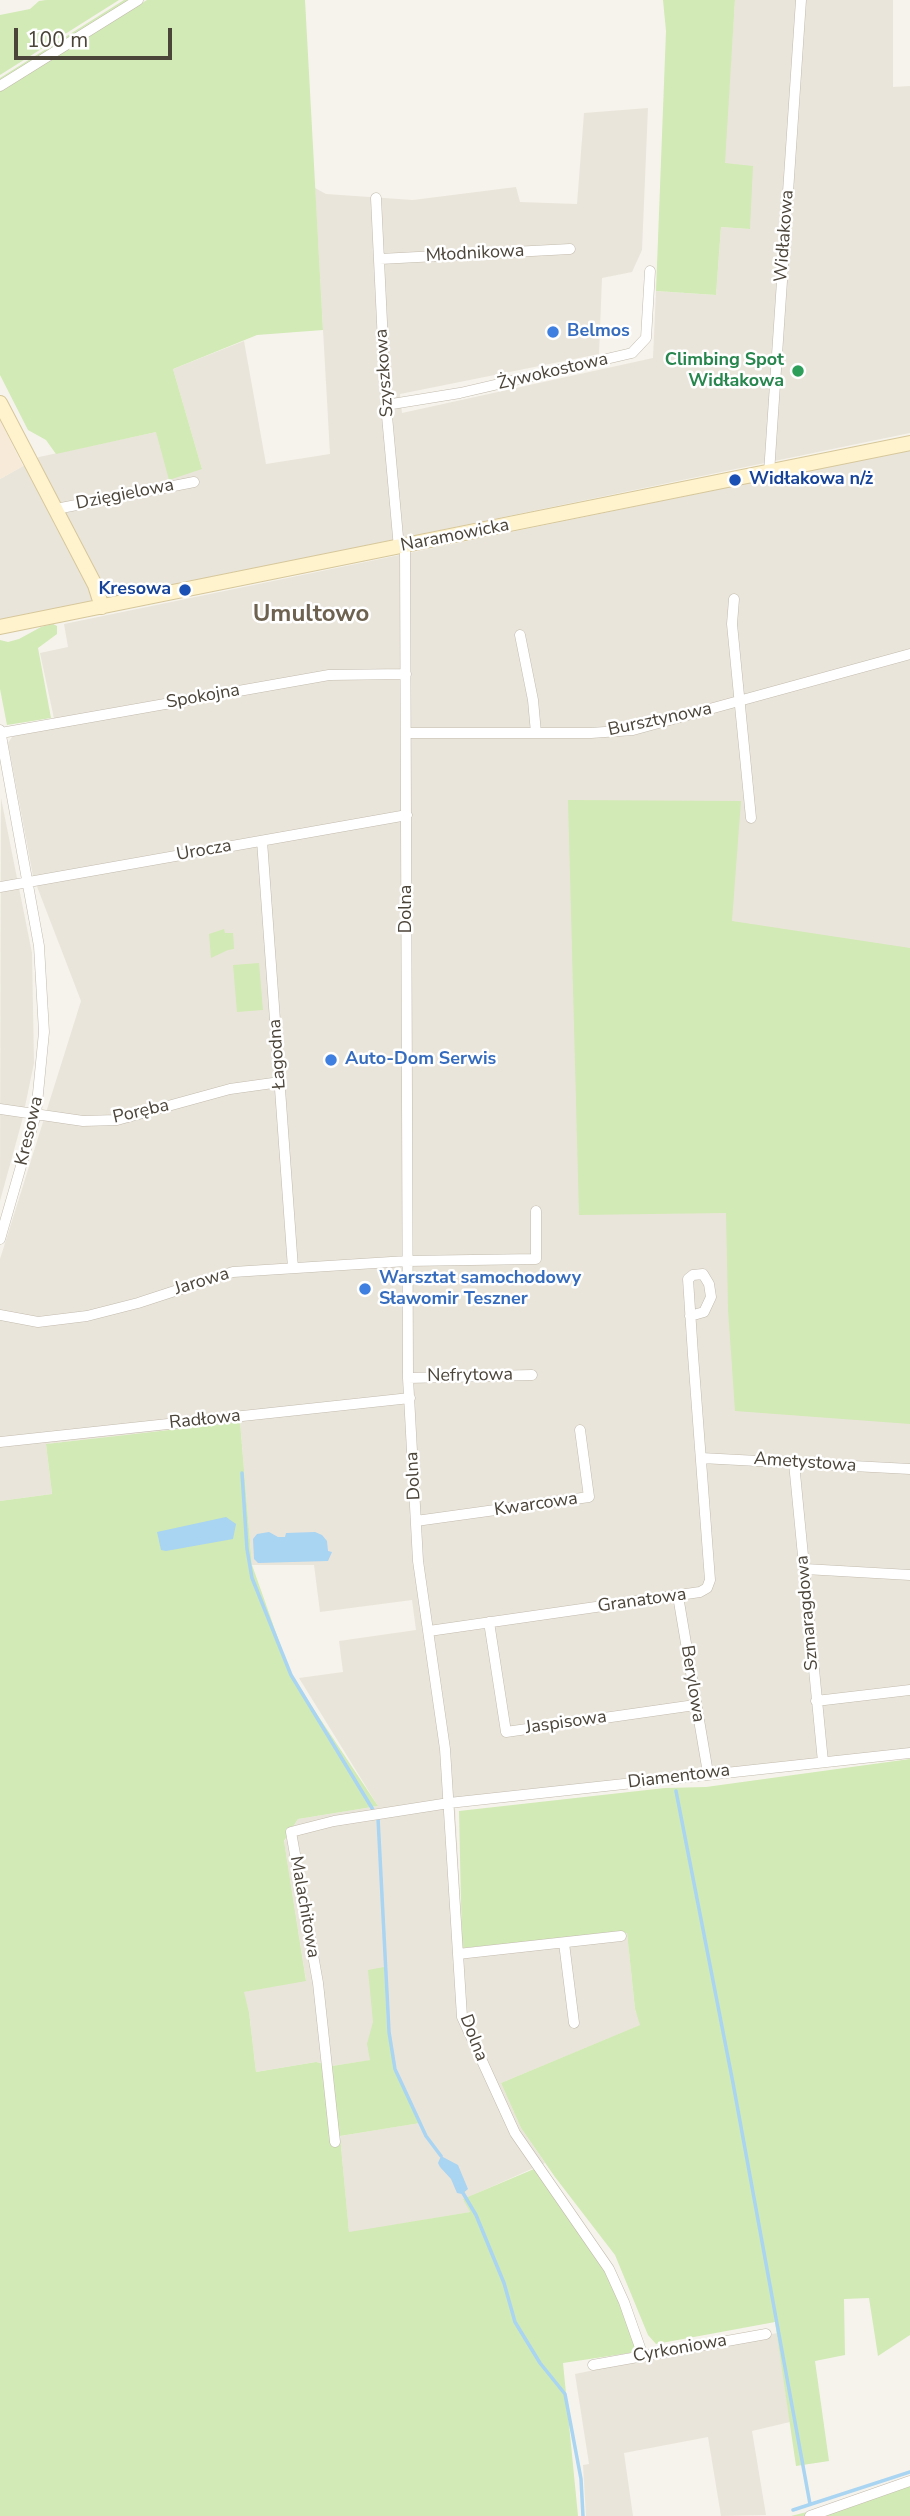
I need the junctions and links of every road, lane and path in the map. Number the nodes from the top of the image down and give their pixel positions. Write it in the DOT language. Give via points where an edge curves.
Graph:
graph roads {
  1 [pos="138,0"];
  2 [pos="801,0"];
  3 [pos="0,86"];
  4 [pos="376,198"];
  5 [pos="570,249"];
  6 [pos="380,259"];
  7 [pos="650,271"];
  8 [pos="0,403"];
  9 [pos="386,405"];
  10 [pos="910,443"];
  11 [pos="769,473"];
  12 [pos="194,482"];
  13 [pos="56,509"];
  14 [pos="402,547"];
  15 [pos="734,599"];
  16 [pos="102,607"];
  17 [pos="0,627"];
  18 [pos="520,635"];
  19 [pos="910,654"];
  20 [pos="406,674"];
  21 [pos="741,702"];
  22 [pos="0,732"];
  23 [pos="406,733"];
  24 [pos="536,733"];
  25 [pos="407,815"];
  26 [pos="751,818"];
  27 [pos="262,841"];
  28 [pos="28,883"];
  29 [pos="0,887"];
  30 [pos="280,1083"];
  31 [pos="0,1109"];
  32 [pos="36,1114"];
  33 [pos="536,1211"];
  34 [pos="0,1239"];
  35 [pos="407,1261"];
  36 [pos="293,1268"];
  37 [pos="0,1315"];
  38 [pos="690,1316"];
  39 [pos="533,1375"];
  40 [pos="408,1378"];
  41 [pos="410,1398"];
  42 [pos="580,1430"];
  43 [pos="0,1442"];
  44 [pos="701,1458"];
  45 [pos="794,1463"];
  46 [pos="910,1469"];
  47 [pos="416,1521"];
  48 [pos="805,1569"];
  49 [pos="910,1575"];
  50 [pos="678,1595"];
  51 [pos="489,1622"];
  52 [pos="429,1631"];
  53 [pos="910,1690"];
  54 [pos="816,1701"];
  55 [pos="695,1705"];
  56 [pos="910,1753"];
  57 [pos="823,1762"];
  58 [pos="708,1773"];
  59 [pos="449,1803"];
  60 [pos="621,1936"];
  61 [pos="564,1943"];
  62 [pos="458,1954"];
  63 [pos="574,2023"];
  64 [pos="335,2142"];
  65 [pos="766,2334"];
  66 [pos="643,2356"];
  67 [pos="593,2365"];
  68 [pos="910,2481"];
  69 [pos="810,2516"];
  1 -- 3 [label="street"];
  2 -- 11 [label="street, Widłakowa"];
  4 -- 6 [label="street, Szyszkowa"];
  5 -- 6 [label="street, Młodnikowa"];
  6 -- 9 [label="street, Szyszkowa"];
  7 -- 9 [label="street, Żywokostowa" via="646,338 632,353 460,393"];
  8 -- 13 [label="street, Dzięgielowa"];
  9 -- 14 [label="street, Szyszkowa"];
  10 -- 11 [label="street, Naramowicka"];
  11 -- 14 [label="street, Naramowicka"];
  12 -- 13 [label="street, Dzięgielowa"];
  13 -- 16 [label="street, Dzięgielowa"];
  14 -- 16 [label="street, Naramowicka"];
  14 -- 20 [label="street, Dolna"];
  15 -- 21 [label="street" via="732,624"];
  16 -- 17 [label="street, Naramowicka"];
  18 -- 24 [label="street"];
  19 -- 21 [label="street, Bursztynowa"];
  20 -- 22 [label="street, Spokojna" via="329,675"];
  20 -- 23 [label="street, Dolna"];
  21 -- 24 [label="street, Bursztynowa" via="633,730"];
  21 -- 26 [label="street"];
  22 -- 28 [label="street, Kresowa"];
  23 -- 24 [label="street, Bursztynowa"];
  23 -- 25 [label="street, Dolna"];
  25 -- 27 [label="street, Urocza"];
  25 -- 35 [label="street, Dolna"];
  27 -- 28 [label="street, Urocza"];
  27 -- 30 [label="street, Łagodna"];
  28 -- 29 [label="street, Urocza"];
  28 -- 32 [label="street, Kresowa" via="44,1008"];
  30 -- 32 [label="street, Poręba" via="230,1089 117,1120 83,1121"];
  30 -- 36 [label="street, Łagodna"];
  31 -- 32 [label="street, Poręba"];
  32 -- 34 [label="street, Kresowa"];
  33 -- 35 [label="street, Jarowa" via="536,1259"];
  35 -- 36 [label="street, Jarowa"];
  35 -- 40 [label="street, Dolna"];
  36 -- 37 [label="street, Jarowa" via="223,1274 138,1303 69,1319 38,1321"];
  38 -- 44 [label="street, Granatowa"];
  39 -- 40 [label="street, Nefrytowa"];
  40 -- 41 [label="street, Dolna"];
  41 -- 43 [label="street, Radłowa"];
  41 -- 47 [label="street, Dolna"];
  42 -- 47 [label="street, Kwarcowa" via="589,1497"];
  44 -- 45 [label="street, Ametystowa"];
  44 -- 50 [label="street, Granatowa" via="710,1580 700,1592"];
  45 -- 46 [label="street, Ametystowa"];
  45 -- 48 [label="street, Szmaragdowa"];
  47 -- 52 [label="street, Dolna"];
  48 -- 49 [label="street"];
  48 -- 54 [label="street, Szmaragdowa"];
  50 -- 51 [label="street, Granatowa"];
  50 -- 55 [label="street, Berylowa"];
  51 -- 52 [label="street, Granatowa"];
  51 -- 55 [label="street, Jaspisowa" via="506,1732"];
  52 -- 59 [label="street, Dolna"];
  53 -- 54 [label="street"];
  54 -- 57 [label="street, Szmaragdowa"];
  55 -- 58 [label="street, Berylowa"];
  56 -- 57 [label="street, Diamentowa"];
  57 -- 58 [label="street, Diamentowa"];
  58 -- 59 [label="street, Diamentowa"];
  59 -- 62 [label="street, Dolna"];
  59 -- 64 [label="street, Malachitowa" via="291,1832 318,1983"];
  60 -- 61 [label="street"];
  61 -- 62 [label="street"];
  61 -- 63 [label="street"];
  62 -- 66 [label="street, Dolna" via="462,2017 510,2122 609,2269"];
  65 -- 66 [label="street, Cyrkoniowa"];
  66 -- 67 [label="street, Cyrkoniowa"];
  68 -- 69 [label="street"];
}
